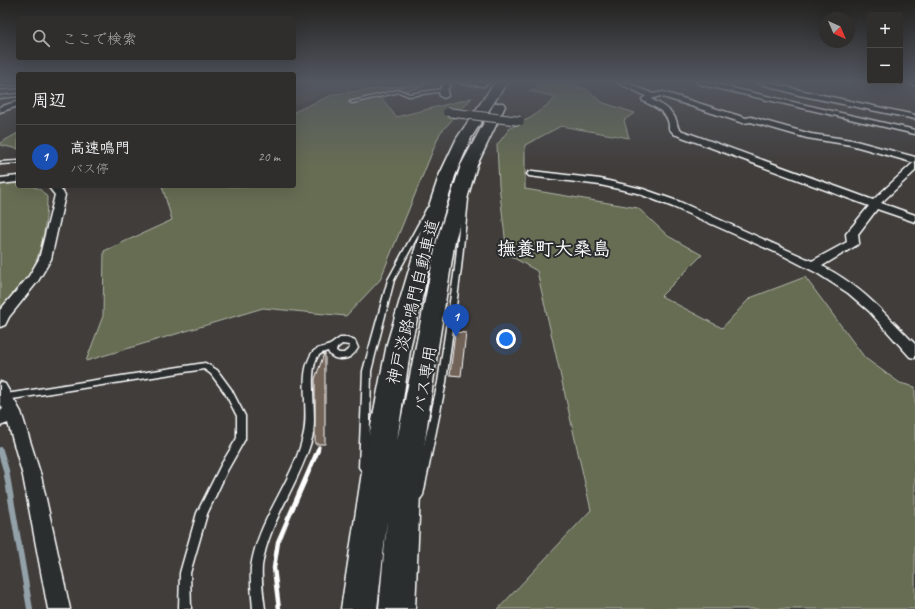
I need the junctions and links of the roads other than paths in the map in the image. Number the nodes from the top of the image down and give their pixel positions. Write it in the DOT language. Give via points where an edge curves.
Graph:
graph roads {
  1 [pos="483,110"];
  2 [pos="490,110"];
  3 [pos="662,110"];
  4 [pos="712,110"];
  5 [pos="823,110"];
  6 [pos="889,110"];
  7 [pos="447,112"];
  8 [pos="915,117"];
  9 [pos="520,121"];
  10 [pos="915,132"];
  11 [pos="915,160"];
  12 [pos="16,162"];
  13 [pos="0,163"];
  14 [pos="469,165"];
  15 [pos="915,166"];
  16 [pos="532,174"];
  17 [pos="447,176"];
  18 [pos="16,179"];
  19 [pos="0,182"];
  20 [pos="55,188"];
  21 [pos="876,205"];
  22 [pos="915,219"];
  23 [pos="812,266"];
  24 [pos="0,322"];
  25 [pos="333,347"];
  26 [pos="915,353"];
  27 [pos="5,404"];
  28 [pos="364,474"];
  29 [pos="363,497"];
  30 [pos="416,504"];
  31 [pos="413,520"];
  32 [pos="360,600"];
  33 [pos="397,603"];
  34 [pos="59,609"];
  35 [pos="185,609"];
  36 [pos="259,609"];
  1 -- 17 [label="highway, 神戸淡路鳴門自動車道" via="464,138"];
  2 -- 14 [label="highway, 神戸淡路鳴門自動車道"];
  3 -- 21 [label="street" via="672,117 675,122 673,128 677,132"];
  4 -- 11 [label="street" via="746,121 751,119 810,136 852,143"];
  5 -- 10 [label="street"];
  6 -- 8 [label="street"];
  7 -- 9 [label="street, bridge"];
  12 -- 13 [label="lane"];
  14 -- 30 [label="lane, バス専用" via="442,382"];
  14 -- 33 [label="highway, 神戸淡路鳴門自動車道" via="446,240 425,353 406,470"];
  15 -- 21 [label="street" via="881,197"];
  16 -- 23 [label="street" via="572,178 639,191 676,204"];
  17 -- 28 [label="lane" via="391,280 367,371"];
  17 -- 32 [label="highway, 神戸淡路鳴門自動車道" via="399,344 377,472"];
  18 -- 19 [label="street"];
  20 -- 24 [label="street" via="60,195 45,259 34,278"];
  21 -- 22 [label="street"];
  21 -- 23 [label="street" via="852,234 853,243"];
  23 -- 26 [label="street" via="867,302"];
  25 -- 36 [label="lane" via="315,354 309,380 309,435 306,448 275,510 260,548 257,567"];
  27 -- 34 [label="street" via="32,476"];
  27 -- 35 [label="lane" via="205,366 214,372 241,416 241,439 202,513 185,573"];
  29 -- 32 [label="lane"];
  31 -- 33 [label="lane"];
}
